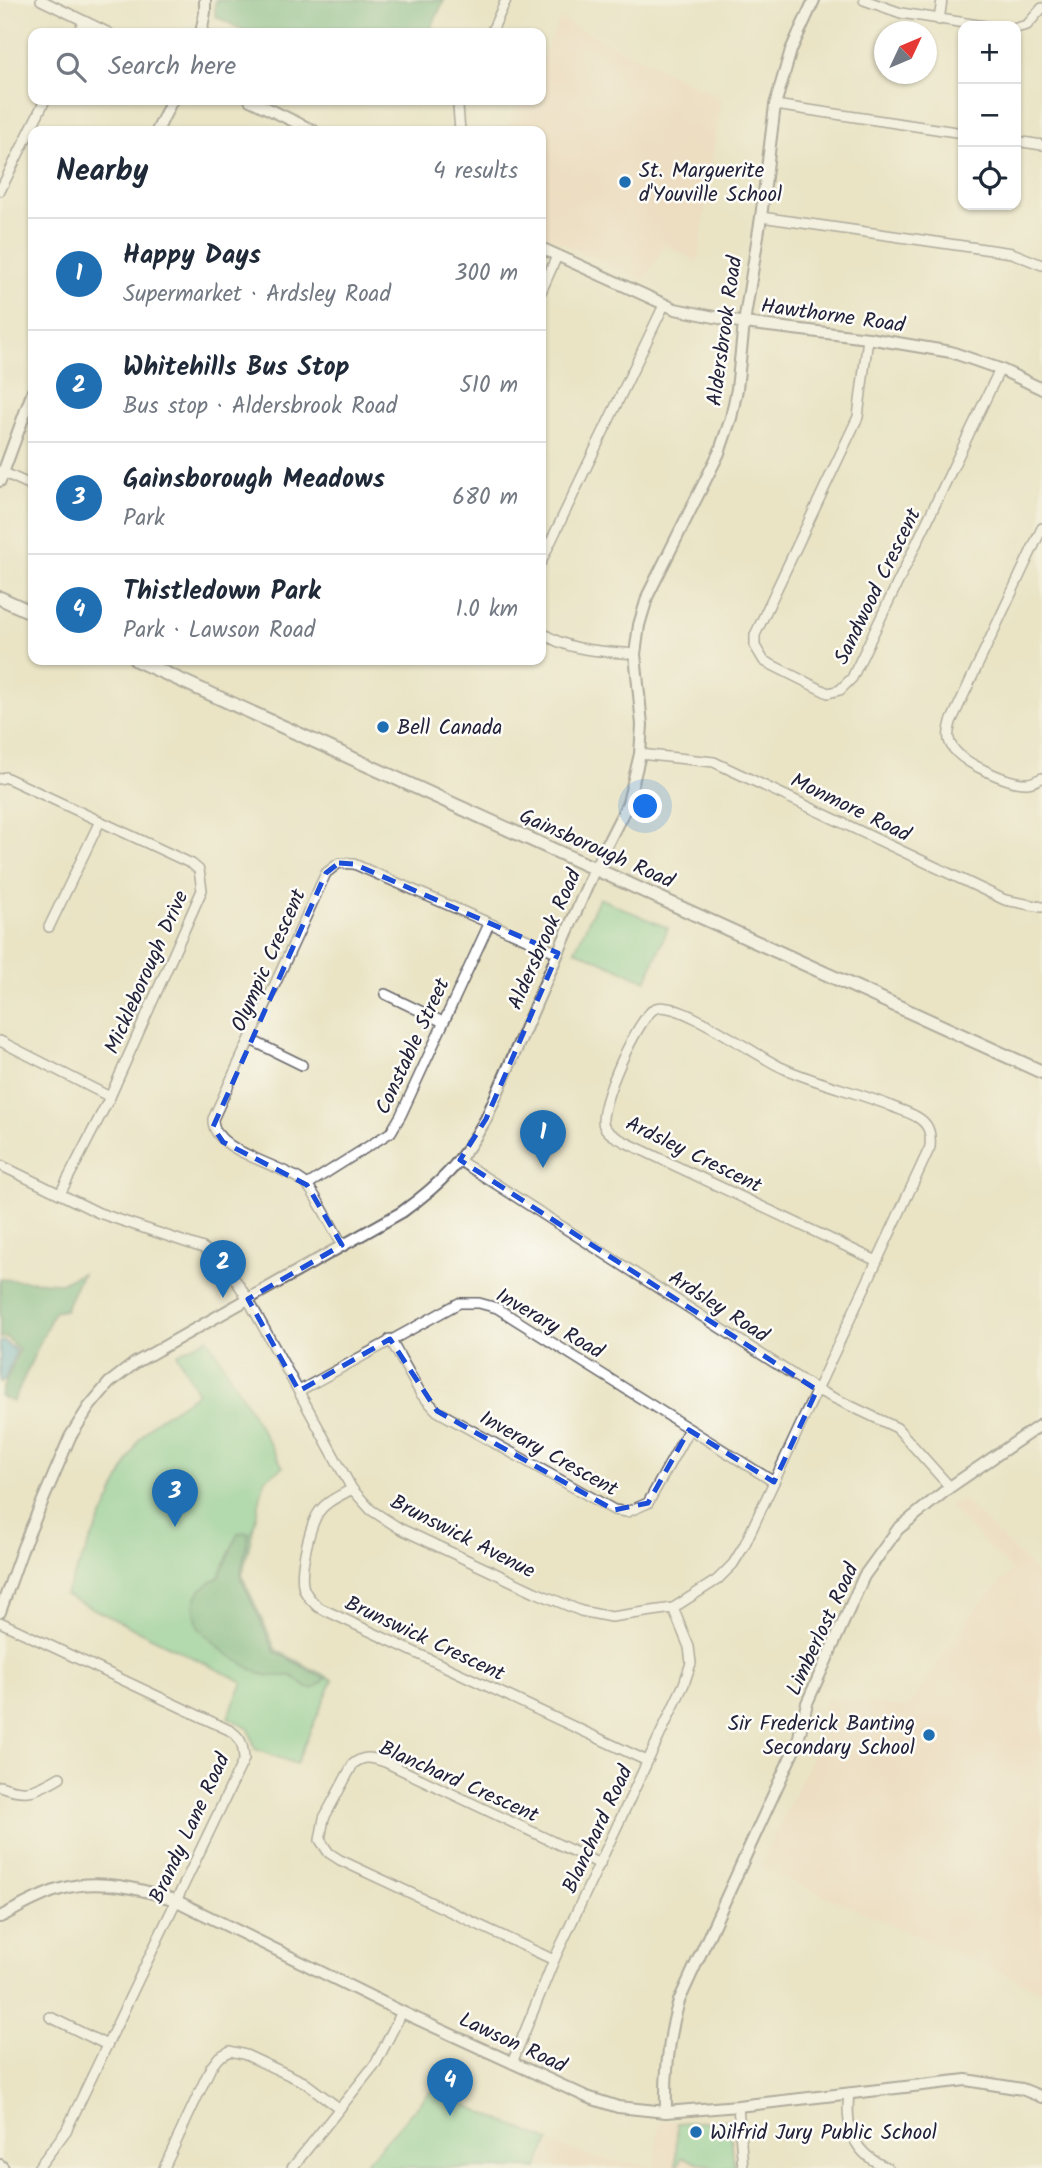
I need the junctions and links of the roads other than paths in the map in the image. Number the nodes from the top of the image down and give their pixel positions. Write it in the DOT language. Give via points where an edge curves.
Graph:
graph roads {
  1 [pos="41,0"];
  2 [pos="205,0"];
  3 [pos="506,0"];
  4 [pos="814,0"];
  5 [pos="864,0"];
  6 [pos="942,0"];
  7 [pos="1042,8"];
  8 [pos="939,20"];
  9 [pos="84,21"];
  10 [pos="958,22"];
  11 [pos="1021,27"];
  12 [pos="80,28"];
  13 [pos="99,28"];
  14 [pos="202,28"];
  15 [pos="493,28"];
  16 [pos="43,105"];
  17 [pos="170,105"];
  18 [pos="260,105"];
  19 [pos="459,105"];
  20 [pos="775,105"];
  21 [pos="32,126"];
  22 [pos="159,126"];
  23 [pos="304,126"];
  24 [pos="460,126"];
  25 [pos="958,132"];
  26 [pos="28,134"];
  27 [pos="1021,142"];
  28 [pos="1042,145"];
  29 [pos="0,191"];
  30 [pos="761,218"];
  31 [pos="546,250"];
  32 [pos="557,256"];
  33 [pos="1042,265"];
  34 [pos="546,281"];
  35 [pos="664,305"];
  36 [pos="744,323"];
  37 [pos="868,338"];
  38 [pos="1000,369"];
  39 [pos="1042,389"];
  40 [pos="28,404"];
  41 [pos="1,475"];
  42 [pos="28,484"];
  43 [pos="1042,528"];
  44 [pos="546,552"];
  45 [pos="0,598"];
  46 [pos="28,611"];
  47 [pos="546,636"];
  48 [pos="635,654"];
  49 [pos="147,665"];
  50 [pos="640,754"];
  51 [pos="1042,778"];
  52 [pos="0,779"];
  53 [pos="100,821"];
  54 [pos="595,868"];
  55 [pos="1042,907"];
  56 [pos="489,924"];
  57 [pos="49,928"];
  58 [pos="558,953"];
  59 [pos="385,994"];
  60 [pos="443,1022"];
  61 [pos="251,1040"];
  62 [pos="0,1041"];
  63 [pos="302,1065"];
  64 [pos="1042,1072"];
  65 [pos="110,1097"];
  66 [pos="460,1161"];
  67 [pos="0,1164"];
  68 [pos="307,1185"];
  69 [pos="60,1194"];
  70 [pos="342,1245"];
  71 [pos="877,1261"];
  72 [pos="248,1299"];
  73 [pos="390,1339"];
  74 [pos="817,1390"];
  75 [pos="299,1391"];
  76 [pos="1042,1424"];
  77 [pos="689,1430"];
  78 [pos="774,1482"];
  79 [pos="950,1487"];
  80 [pos="352,1489"];
  81 [pos="673,1608"];
  82 [pos="0,1612"];
  83 [pos="0,1622"];
  84 [pos="647,1761"];
  85 [pos="60,1777"];
  86 [pos="0,1786"];
  87 [pos="600,1864"];
  88 [pos="174,1900"];
  89 [pos="0,1917"];
  90 [pos="554,1960"];
  91 [pos="402,2012"];
  92 [pos="50,2017"];
  93 [pos="107,2045"];
  94 [pos="512,2063"];
  95 [pos="849,2093"];
  96 [pos="1042,2097"];
  97 [pos="738,2106"];
  98 [pos="339,2108"];
  99 [pos="666,2112"];
  100 [pos="38,2168"];
  101 [pos="164,2168"];
  102 [pos="292,2168"];
  103 [pos="743,2168"];
  104 [pos="888,2168"];
  1 -- 9 [label="street"];
  2 -- 14 [label="street"];
  3 -- 15 [label="street"];
  4 -- 20 [label="street, Aldersbrook Road" via="791,50"];
  5 -- 8 [label="street"];
  6 -- 8 [label="street"];
  7 -- 11 [label="street"];
  8 -- 10 [label="street"];
  9 -- 12 [label="street"];
  9 -- 13 [label="street"];
  16 -- 21 [label="street"];
  17 -- 22 [label="street"];
  18 -- 23 [label="street"];
  19 -- 24 [label="street"];
  20 -- 25 [label="street"];
  20 -- 30 [label="street, Aldersbrook Road"];
  26 -- 29 [label="street"];
  27 -- 28 [label="street"];
  30 -- 33 [label="street" via="1012,253"];
  30 -- 36 [label="street, Aldersbrook Road"];
  31 -- 32 [label="street, Hawthorne Road"];
  32 -- 34 [label="street"];
  32 -- 35 [label="street, Hawthorne Road"];
  35 -- 36 [label="street, Hawthorne Road"];
  35 -- 44 [label="street"];
  36 -- 37 [label="street, Hawthorne Road"];
  36 -- 48 [label="street, Aldersbrook Road" via="731,418 719,453 648,595"];
  37 -- 38 [label="street, Hawthorne Road" via="951,352"];
  37 -- 38 [label="street, Sandwood Crescent" via="858,417 755,635 755,646 764,661 828,693 840,690 852,678"];
  38 -- 39 [label="street, Hawthorne Road"];
  40 -- 41 [label="street"];
  41 -- 42 [label="street"];
  43 -- 51 [label="street" via="948,735 951,747 976,766 1015,782 1030,784"];
  45 -- 46 [label="main road"];
  47 -- 48 [label="street" via="574,648"];
  48 -- 50 [label="street, Aldersbrook Road"];
  49 -- 54 [label="main road, Gainsborough Road"];
  50 -- 54 [label="street, Aldersbrook Road" via="628,803"];
  50 -- 55 [label="street, Monmore Road" via="714,762 1005,900"];
  52 -- 53 [label="street, Mickleborough Drive" via="5,777"];
  53 -- 57 [label="street"];
  53 -- 65 [label="street, Mickleborough Drive" via="192,864 199,870 202,890"];
  54 -- 58 [label="street, Aldersbrook Road"];
  54 -- 64 [label="main road, Gainsborough Road"];
  56 -- 58 [label="street, Olympic Crescent"];
  56 -- 60 [label="street, Constable Street"];
  56 -- 61 [label="street, Olympic Crescent" via="354,864 340,863 326,873"];
  58 -- 66 [label="street, Aldersbrook Road" via="486,1119"];
  59 -- 60 [label="street"];
  60 -- 68 [label="street, Constable Street" via="391,1132"];
  61 -- 63 [label="street"];
  61 -- 68 [label="street, Olympic Crescent" via="212,1127 223,1142"];
  62 -- 65 [label="street"];
  65 -- 69 [label="street, Mickleborough Drive"];
  66 -- 70 [label="street, Aldersbrook Road" via="402,1212"];
  66 -- 74 [label="street, Ardsley Road"];
  67 -- 69 [label="street, Brunswick Avenue"];
  68 -- 70 [label="street"];
  69 -- 72 [label="street, Brunswick Avenue" via="99,1213 203,1248 230,1269"];
  70 -- 72 [label="street, Aldersbrook Road"];
  71 -- 71 [label="street, Ardsley Crescent" via="619,1138 604,1126 602,1113 612,1086 643,1020 655,1008 671,1007 782,1068 854,1091 922,1120 932,1135 930,1147"];
  71 -- 74 [label="street, Ardsley Crescent"];
  72 -- 75 [label="street, Brunswick Avenue"];
  72 -- 82 [label="street, Aldersbrook Road" via="135,1363 109,1383 89,1407 70,1437"];
  73 -- 75 [label="street, Inverary Road"];
  73 -- 77 [label="street, Inverary Road" via="459,1303 497,1308"];
  73 -- 77 [label="street, Inverary Crescent" via="421,1394 437,1411 614,1510 627,1511 648,1503"];
  74 -- 78 [label="street, Brunswick Avenue"];
  74 -- 79 [label="street, Ardsley Road" via="897,1427"];
  75 -- 80 [label="street, Brunswick Avenue"];
  76 -- 79 [label="street, Limberlost Road"];
  77 -- 78 [label="street, Inverary Road"];
  78 -- 81 [label="street, Brunswick Avenue" via="733,1564 697,1595"];
  79 -- 99 [label="street, Limberlost Road" via="898,1529 864,1576 835,1639 807,1703 798,1741 679,2001 665,2072"];
  80 -- 81 [label="street, Brunswick Avenue" via="371,1510 399,1528 580,1611 611,1617"];
  80 -- 84 [label="street, Brunswick Crescent" via="326,1504 307,1542 303,1585 318,1607"];
  81 -- 84 [label="street, Blanchard Road" via="691,1663"];
  83 -- 88 [label="street, Brandy Lane Road" via="238,1736 244,1759"];
  84 -- 87 [label="street, Blanchard Road"];
  85 -- 86 [label="street" via="40,1789 19,1793"];
  87 -- 90 [label="street, Blanchard Road"];
  87 -- 90 [label="street, Blanchard Crescent" via="368,1757 353,1764 324,1818 320,1840 340,1860"];
  88 -- 89 [label="street, Lawson Road" via="138,1888 97,1884 62,1888"];
  88 -- 91 [label="street, Lawson Road"];
  88 -- 93 [label="street, Brandy Lane Road"];
  90 -- 94 [label="street, Blanchard Road"];
  91 -- 94 [label="street, Lawson Road"];
  91 -- 98 [label="street" via="376,2063"];
  92 -- 93 [label="street"];
  93 -- 100 [label="street, Brandy Lane Road" via="66,2131"];
  94 -- 99 [label="street, Lawson Road" via="618,2107"];
  95 -- 96 [label="street, Lawson Road" via="967,2080"];
  95 -- 97 [label="street, Lawson Road"];
  95 -- 104 [label="street" via="852,2138 862,2153"];
  97 -- 99 [label="street, Lawson Road"];
  97 -- 103 [label="street"];
  98 -- 101 [label="street" via="304,2082 230,2052 211,2067"];
  98 -- 102 [label="street"];
}
